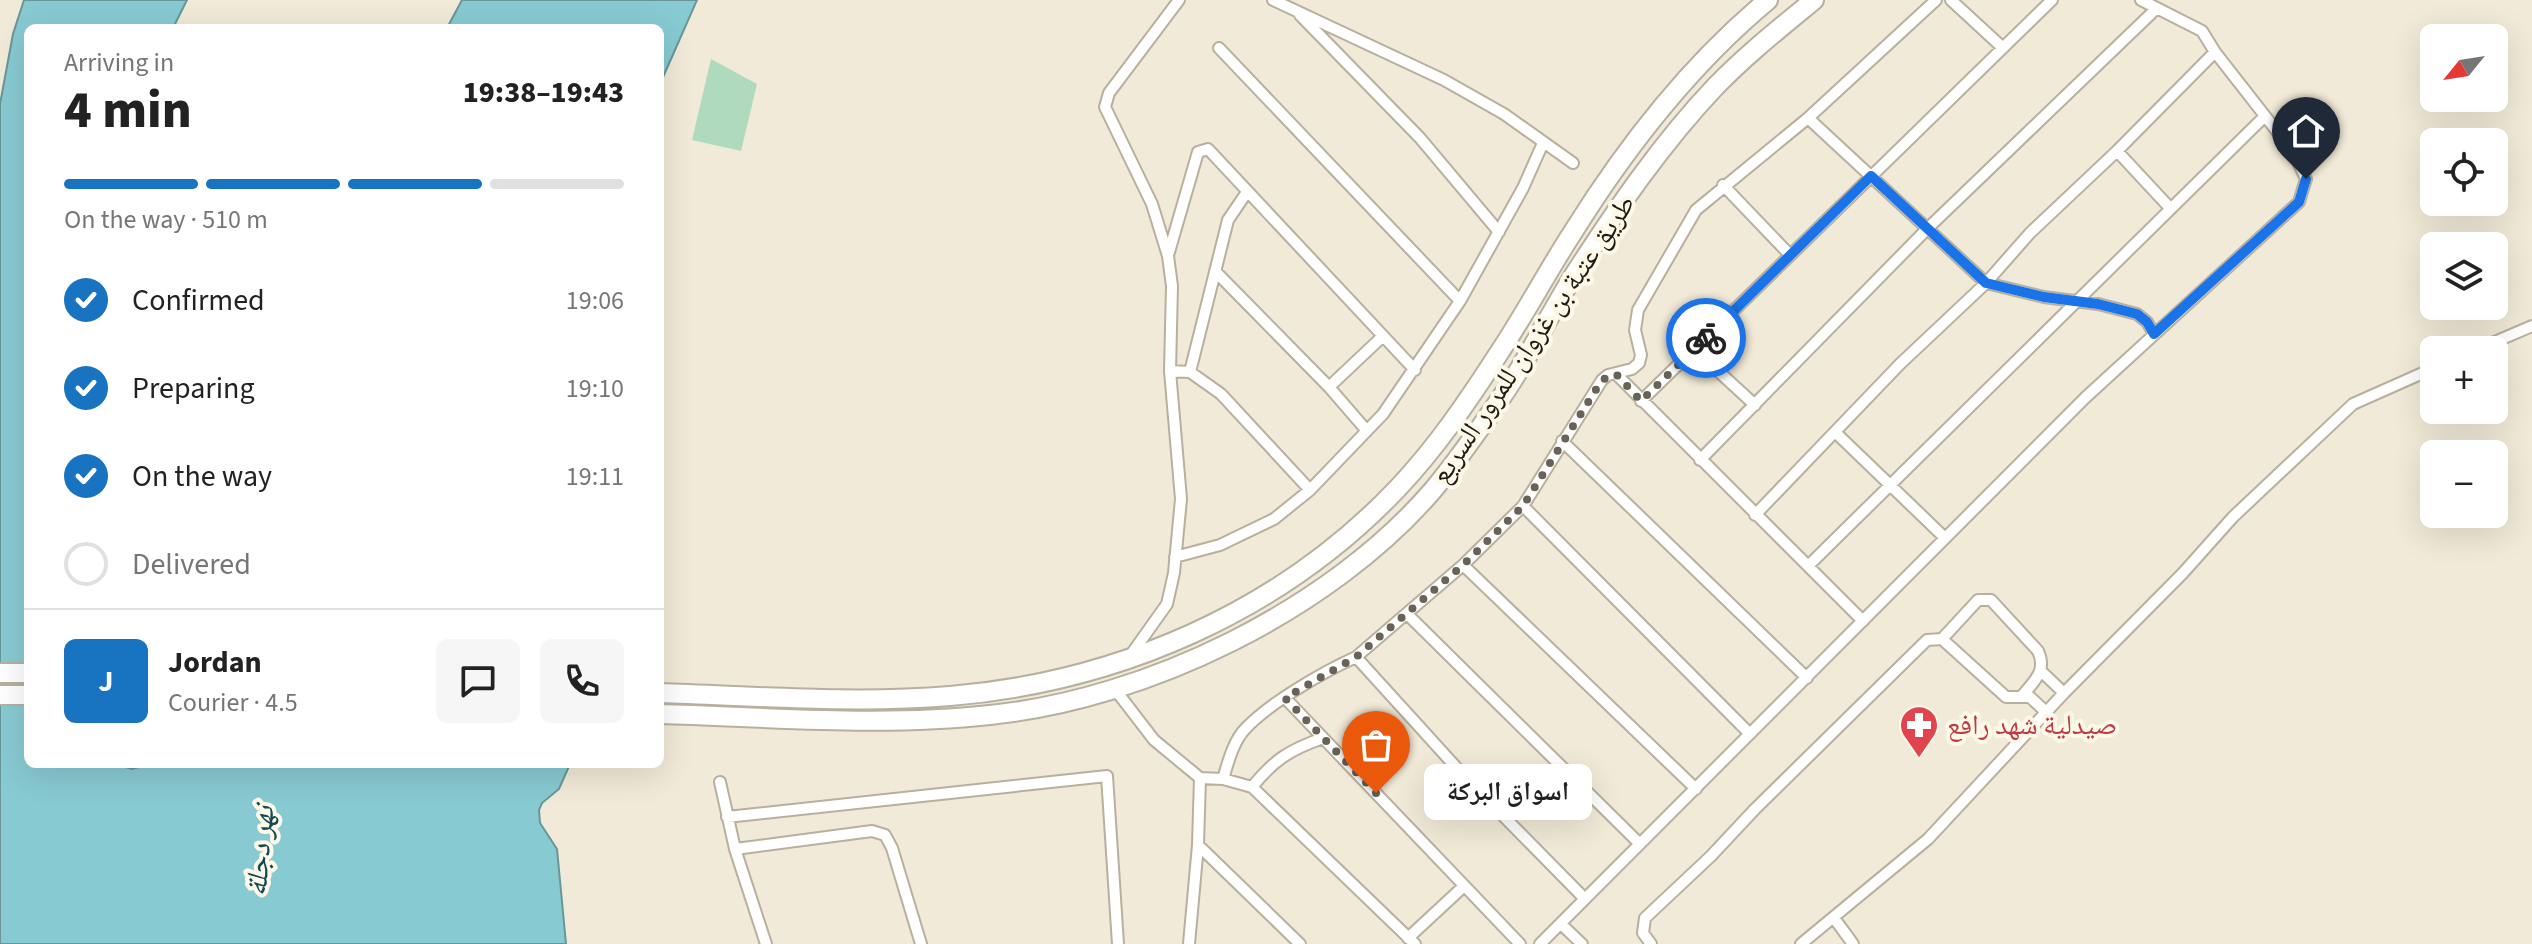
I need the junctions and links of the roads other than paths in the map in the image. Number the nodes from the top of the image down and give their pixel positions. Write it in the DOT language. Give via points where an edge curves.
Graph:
graph roads {
  1 [pos="1179,0"];
  2 [pos="1273,0"];
  3 [pos="1768,0"];
  4 [pos="1814,0"];
  5 [pos="1936,0"];
  6 [pos="1951,0"];
  7 [pos="2052,0"];
  8 [pos="2141,0"];
  9 [pos="2157,8"];
  10 [pos="1294,9"];
  11 [pos="1219,48"];
  12 [pos="2003,48"];
  13 [pos="2215,52"];
  14 [pos="2264,117"];
  15 [pos="1808,118"];
  16 [pos="1543,143"];
  17 [pos="2117,151"];
  18 [pos="1573,163"];
  19 [pos="1871,176"];
  20 [pos="1723,185"];
  21 [pos="1247,192"];
  22 [pos="2170,208"];
  23 [pos="1927,229"];
  24 [pos="1499,232"];
  25 [pos="1790,255"];
  26 [pos="1168,256"];
  27 [pos="1215,271"];
  28 [pos="1986,283"];
  29 [pos="1460,301"];
  30 [pos="2075,301"];
  31 [pos="2532,326"];
  32 [pos="2154,334"];
  33 [pos="1383,336"];
  34 [pos="2508,336"];
  35 [pos="1694,349"];
  36 [pos="1415,370"];
  37 [pos="1170,371"];
  38 [pos="1190,372"];
  39 [pos="1616,374"];
  40 [pos="2420,374"];
  41 [pos="1329,387"];
  42 [pos="1641,401"];
  43 [pos="1755,405"];
  44 [pos="1367,431"];
  45 [pos="1835,432"];
  46 [pos="1562,441"];
  47 [pos="1700,460"];
  48 [pos="1890,483"];
  49 [pos="1310,490"];
  50 [pos="1523,506"];
  51 [pos="1755,515"];
  52 [pos="1945,538"];
  53 [pos="1175,557"];
  54 [pos="1463,565"];
  55 [pos="1808,566"];
  56 [pos="1407,614"];
  57 [pos="1863,621"];
  58 [pos="1942,639"];
  59 [pos="1356,657"];
  60 [pos="1126,661"];
  61 [pos="2042,672"];
  62 [pos="0,673"];
  63 [pos="24,673"];
  64 [pos="1807,678"];
  65 [pos="1114,688"];
  66 [pos="664,693"];
  67 [pos="2064,693"];
  68 [pos="0,695"];
  69 [pos="24,695"];
  70 [pos="2022,696"];
  71 [pos="1285,698"];
  72 [pos="2047,713"];
  73 [pos="664,714"];
  74 [pos="1750,734"];
  75 [pos="1323,738"];
  76 [pos="1200,778"];
  77 [pos="1223,779"];
  78 [pos="720,782"];
  79 [pos="1252,787"];
  80 [pos="1696,789"];
  81 [pos="727,817"];
  82 [pos="1640,844"];
  83 [pos="1198,845"];
  84 [pos="735,849"];
  85 [pos="1464,886"];
  86 [pos="1585,899"];
  87 [pos="1834,918"];
  88 [pos="1561,924"];
  89 [pos="1411,941"];
  90 [pos="766,944"];
  91 [pos="921,944"];
  92 [pos="1118,944"];
  93 [pos="1189,944"];
  94 [pos="1300,944"];
  95 [pos="1520,944"];
  96 [pos="1540,944"];
  97 [pos="1582,944"];
  98 [pos="1651,944"];
  99 [pos="1801,944"];
  100 [pos="1853,944"];
  1 -- 26 [label="street" via="1109,93 1105,107 1152,204"];
  2 -- 10 [label="street"];
  3 -- 60 [label="highway, طريق عتبة بن غزوان للمرور السريع" via="1690,76 1621,161 1475,390 1398,488 1339,544 1289,580 1203,628"];
  4 -- 65 [label="highway, طريق عتبة بن غزوان للمرور السريع" via="1737,66 1676,131 1574,277 1503,394 1456,461 1412,511 1348,568 1275,618 1190,660"];
  5 -- 15 [label="street"];
  6 -- 12 [label="street"];
  7 -- 12 [label="street"];
  8 -- 9 [label="street"];
  9 -- 13 [label="street" via="2202,31"];
  9 -- 23 [label="street"];
  10 -- 16 [label="street" via="1444,80"];
  10 -- 24 [label="street" via="1420,138"];
  11 -- 29 [label="street"];
  12 -- 19 [label="street"];
  13 -- 14 [label="street"];
  13 -- 17 [label="street"];
  14 -- 22 [label="street"];
  14 -- 32 [label="street" via="2294,153 2306,179 2299,202"];
  15 -- 19 [label="street"];
  15 -- 20 [label="street"];
  16 -- 18 [label="street"];
  16 -- 24 [label="street"];
  17 -- 22 [label="street"];
  17 -- 28 [label="street"];
  19 -- 23 [label="street"];
  19 -- 25 [label="street"];
  20 -- 25 [label="street"];
  20 -- 39 [label="street" via="1696,210 1638,310 1639,363"];
  21 -- 26 [label="street" via="1208,149 1198,152"];
  21 -- 27 [label="street" via="1228,220"];
  21 -- 33 [label="street"];
  22 -- 30 [label="street"];
  23 -- 28 [label="street"];
  23 -- 43 [label="street"];
  24 -- 29 [label="street"];
  25 -- 35 [label="street"];
  26 -- 37 [label="street"];
  27 -- 38 [label="street"];
  27 -- 41 [label="street"];
  28 -- 30 [label="street"];
  28 -- 45 [label="street"];
  29 -- 36 [label="street"];
  30 -- 32 [label="street" via="2137,314"];
  30 -- 48 [label="street"];
  31 -- 34 [label="street"];
  32 -- 52 [label="street"];
  33 -- 36 [label="street"];
  33 -- 41 [label="street"];
  35 -- 42 [label="street"];
  35 -- 43 [label="street"];
  36 -- 44 [label="street"];
  37 -- 38 [label="street"];
  37 -- 53 [label="street" via="1181,499"];
  38 -- 49 [label="street" via="1241,414"];
  39 -- 42 [label="street"];
  39 -- 46 [label="street" via="1602,380"];
  40 -- 67 [label="street" via="2353,404 2233,517"];
  41 -- 44 [label="street"];
  42 -- 47 [label="street"];
  43 -- 47 [label="street"];
  44 -- 49 [label="street"];
  45 -- 48 [label="street"];
  45 -- 51 [label="street"];
  46 -- 50 [label="street"];
  46 -- 64 [label="street"];
  47 -- 51 [label="street"];
  48 -- 52 [label="street"];
  48 -- 55 [label="street"];
  49 -- 53 [label="street" via="1251,531"];
  50 -- 54 [label="street"];
  50 -- 74 [label="street"];
  51 -- 55 [label="street"];
  52 -- 57 [label="street"];
  53 -- 60 [label="street" via="1167,604"];
  54 -- 56 [label="street"];
  54 -- 80 [label="street"];
  55 -- 57 [label="street"];
  56 -- 59 [label="street"];
  56 -- 82 [label="street"];
  57 -- 64 [label="street"];
  58 -- 61 [label="street" via="1978,600 1991,600 2038,651"];
  58 -- 70 [label="street" via="2006,697"];
  58 -- 98 [label="street" via="1927,640 1649,915 1642,928"];
  59 -- 71 [label="street"];
  59 -- 86 [label="street"];
  60 -- 66 [label="highway, طريق عتبة بن غزوان للمرور السريع" via="988,692 919,698"];
  61 -- 67 [label="street"];
  61 -- 70 [label="street"];
  62 -- 63 [label="highway"];
  64 -- 74 [label="street"];
  65 -- 73 [label="highway, طريق عتبة بن غزوان للمرور السريع" via="1027,710 932,719"];
  65 -- 76 [label="street" via="1154,740"];
  67 -- 72 [label="street"];
  68 -- 69 [label="highway"];
  70 -- 72 [label="street"];
  71 -- 75 [label="street"];
  71 -- 77 [label="street" via="1244,729"];
  72 -- 87 [label="street" via="1928,839"];
  74 -- 80 [label="street"];
  75 -- 79 [label="street" via="1285,753"];
  75 -- 85 [label="street"];
  76 -- 77 [label="street"];
  76 -- 83 [label="street"];
  77 -- 79 [label="street"];
  78 -- 81 [label="street"];
  79 -- 89 [label="street"];
  80 -- 82 [label="street"];
  81 -- 84 [label="street"];
  81 -- 92 [label="street" via="1107,776"];
  82 -- 86 [label="street"];
  83 -- 93 [label="street"];
  83 -- 94 [label="street"];
  84 -- 90 [label="street"];
  84 -- 91 [label="street" via="872,831 885,835"];
  85 -- 89 [label="street"];
  85 -- 95 [label="street"];
  86 -- 88 [label="street"];
  87 -- 99 [label="street"];
  87 -- 100 [label="street"];
  88 -- 96 [label="street"];
  88 -- 97 [label="street"];
}
